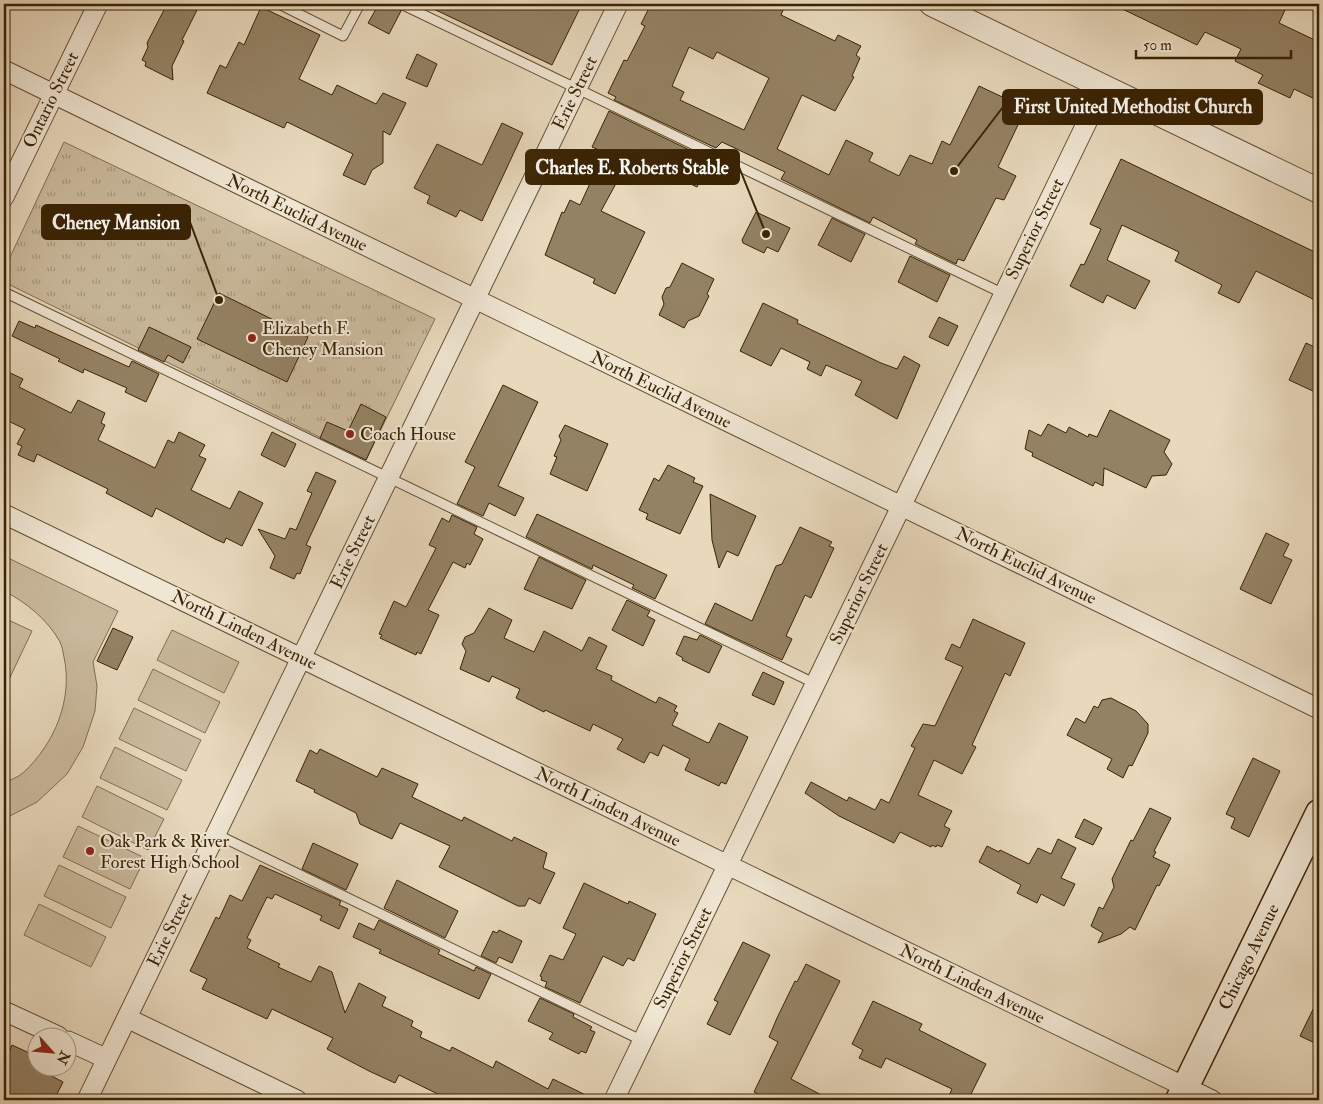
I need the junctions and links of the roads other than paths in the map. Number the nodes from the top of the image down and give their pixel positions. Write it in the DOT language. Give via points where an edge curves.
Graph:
graph roads {
  1 [pos="98,4"];
  2 [pos="279,4"];
  3 [pos="360,4"];
  4 [pos="401,4"];
  5 [pos="618,4"];
  6 [pos="932,4"];
  7 [pos="4,70"];
  8 [pos="1104,87"];
  9 [pos="578,88"];
  10 [pos="54,94"];
  11 [pos="1319,192"];
  12 [pos="4,197"];
  13 [pos="4,292"];
  14 [pos="1004,294"];
  15 [pos="475,299"];
  16 [pos="389,478"];
  17 [pos="902,506"];
  18 [pos="4,514"];
  19 [pos="301,658"];
  20 [pos="816,684"];
  21 [pos="1319,709"];
  22 [pos="1319,813"];
  23 [pos="216,834"];
  24 [pos="728,865"];
  25 [pos="4,1012"];
  26 [pos="127,1018"];
  27 [pos="36,1026"];
  28 [pos="643,1041"];
  29 [pos="78,1046"];
  30 [pos="107,1059"];
  31 [pos="1182,1094"];
  32 [pos="87,1100"];
  33 [pos="297,1100"];
  34 [pos="614,1100"];
  35 [pos="1212,1100"];
  1 -- 10 [label="street, Ontario Street"];
  2 -- 3 [label="lane" via="343,36"];
  4 -- 9 [label="lane"];
  5 -- 9 [label="street, Erie Street"];
  6 -- 8 [label="street"];
  7 -- 10 [label="street, North Euclid Avenue"];
  8 -- 11 [label="street"];
  8 -- 14 [label="street, Superior Street"];
  9 -- 14 [label="lane"];
  9 -- 15 [label="street, Erie Street"];
  10 -- 12 [label="street, Ontario Street"];
  10 -- 15 [label="street, North Euclid Avenue"];
  13 -- 16 [label="lane"];
  14 -- 17 [label="street, Superior Street"];
  15 -- 16 [label="street, Erie Street"];
  15 -- 17 [label="street, North Euclid Avenue"];
  16 -- 19 [label="street, Erie Street"];
  16 -- 20 [label="lane"];
  17 -- 20 [label="street, Superior Street"];
  17 -- 21 [label="street, North Euclid Avenue"];
  18 -- 19 [label="street, North Linden Avenue"];
  19 -- 23 [label="street, Erie Street"];
  19 -- 24 [label="street, North Linden Avenue"];
  20 -- 24 [label="street, Superior Street"];
  22 -- 31 [label="main road, Chicago Avenue"];
  23 -- 26 [label="street, Erie Street"];
  23 -- 28 [label="lane"];
  24 -- 28 [label="street, Superior Street"];
  24 -- 31 [label="street, North Linden Avenue"];
  25 -- 27 [label="street"];
  26 -- 30 [label="street, Erie Street"];
  26 -- 33 [label="street"];
  28 -- 34 [label="street, Superior Street"];
  29 -- 30 [label="street"];
  30 -- 32 [label="street, Erie Street"];
  31 -- 35 [label="street, North Linden Avenue"];
}
